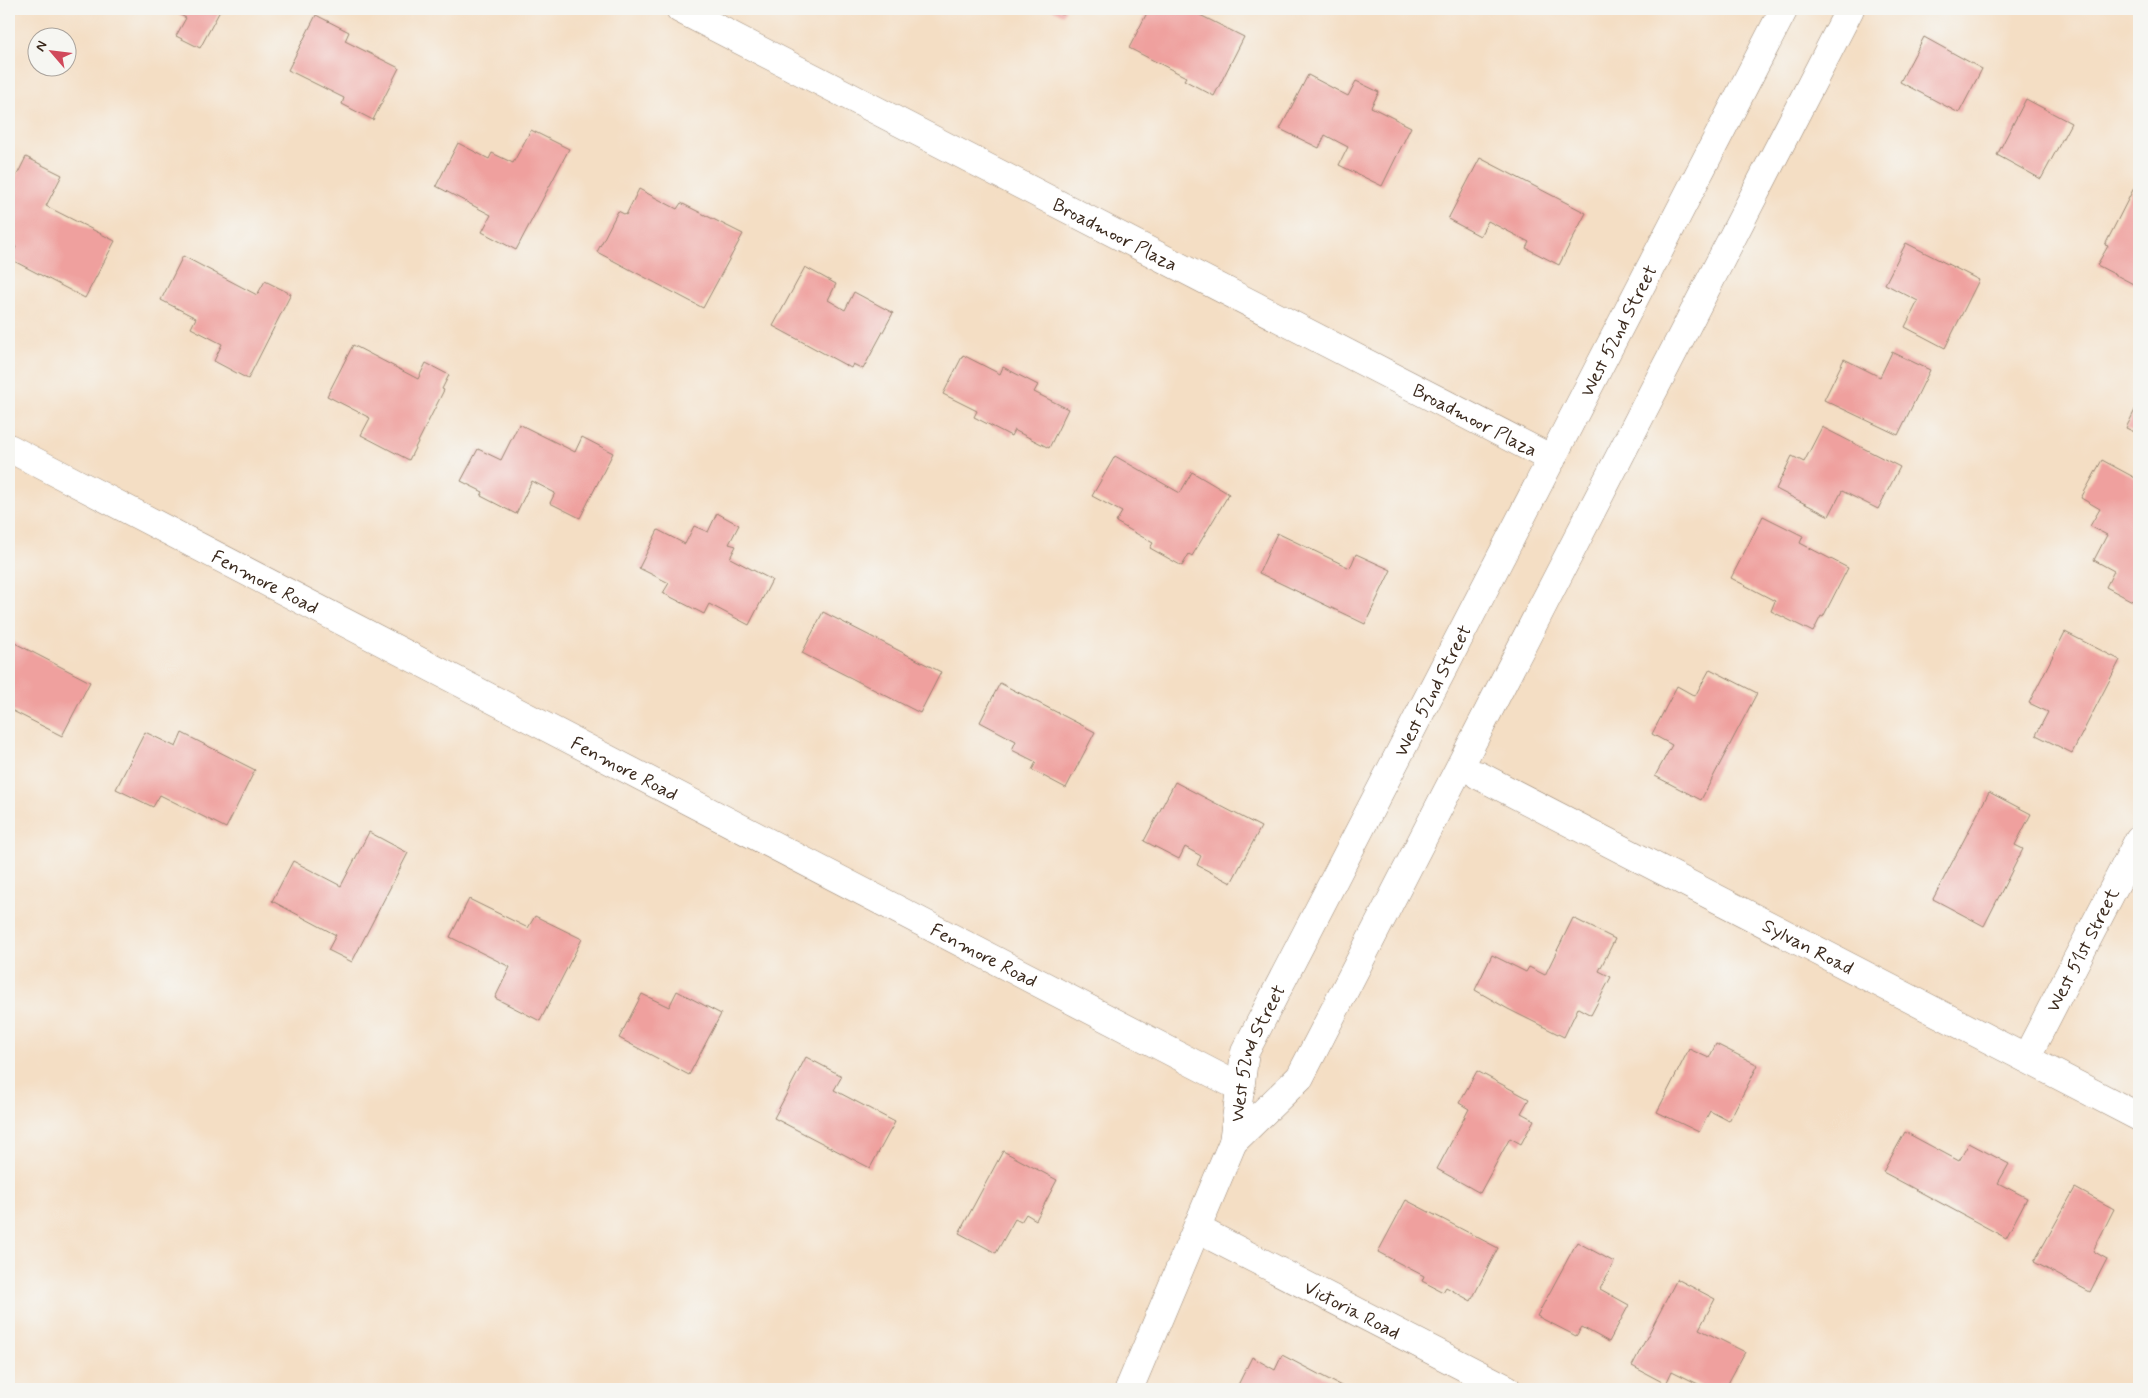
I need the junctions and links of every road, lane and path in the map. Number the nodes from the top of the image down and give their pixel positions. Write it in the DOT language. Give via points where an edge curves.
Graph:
graph roads {
  1 [pos="680,9"];
  2 [pos="1784,9"];
  3 [pos="1850,9"];
  4 [pos="9,448"];
  5 [pos="1552,459"];
  6 [pos="1478,775"];
  7 [pos="2139,839"];
  8 [pos="2026,1058"];
  9 [pos="1241,1088"];
  10 [pos="2139,1117"];
  11 [pos="1233,1142"];
  12 [pos="1197,1229"];
  13 [pos="1129,1389"];
  14 [pos="1507,1389"];
  1 -- 5 [label="street, Broadmoor Plaza"];
  2 -- 5 [label="street, West 52nd Street"];
  3 -- 11 [label="street" via="1300,1077"];
  4 -- 9 [label="street, Fenmore Road"];
  5 -- 9 [label="street, West 52nd Street" via="1245,1052"];
  6 -- 8 [label="street, Sylvan Road"];
  7 -- 8 [label="street, West 51st Street"];
  8 -- 10 [label="street, Sylvan Road"];
  9 -- 11 [label="street, West 52nd Street"];
  11 -- 12 [label="street, West 52nd Street"];
  12 -- 13 [label="street, West 52nd Street"];
  12 -- 14 [label="street, Victoria Road"];
}
